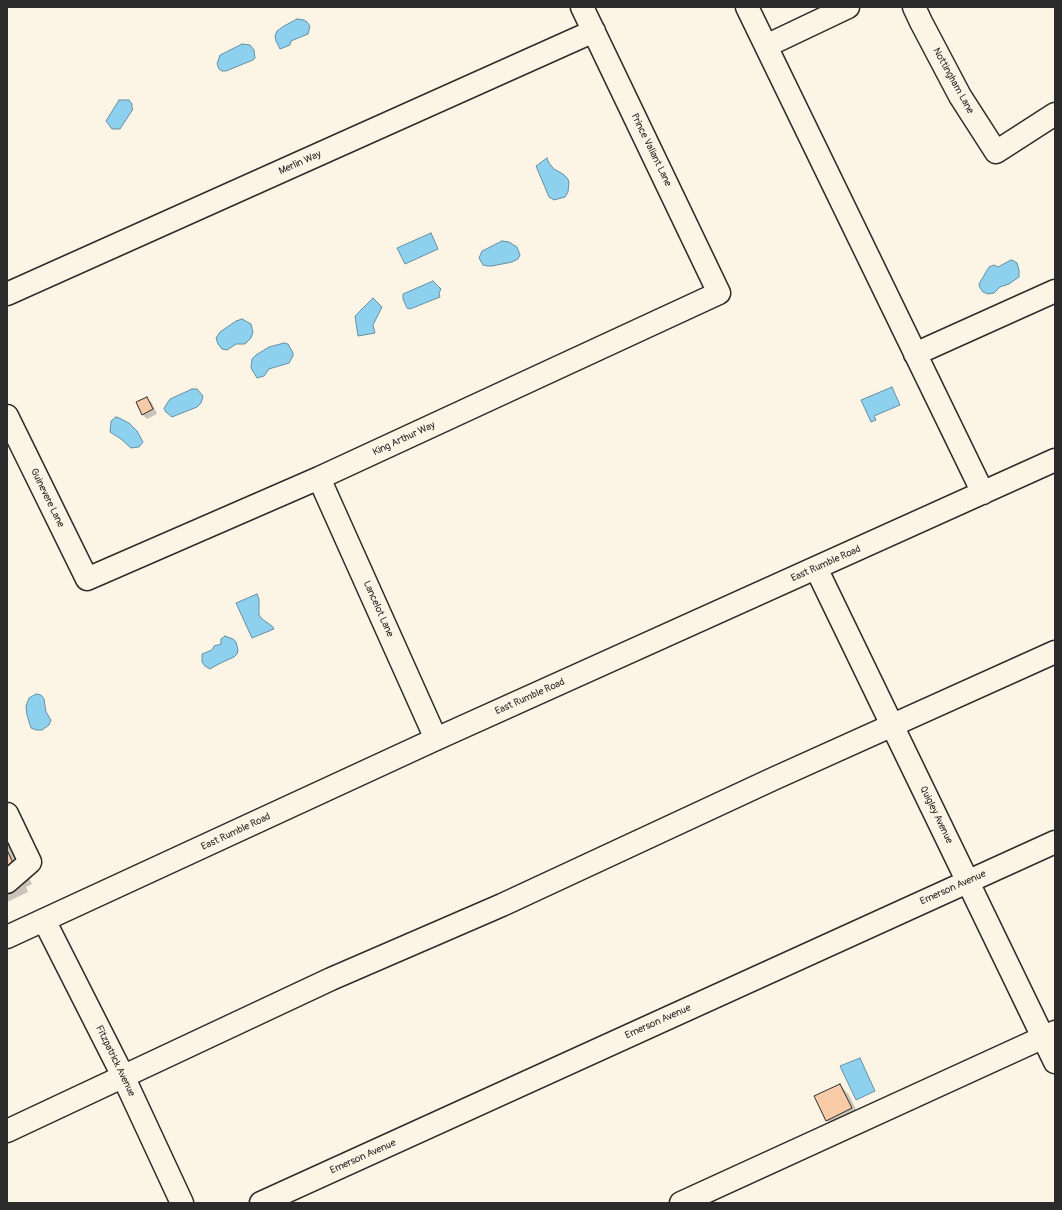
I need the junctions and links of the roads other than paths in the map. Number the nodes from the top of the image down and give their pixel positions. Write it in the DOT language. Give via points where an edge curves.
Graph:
graph roads {
  1 [pos="582,7"];
  2 [pos="747,7"];
  3 [pos="848,7"];
  4 [pos="914,7"];
  5 [pos="594,31"];
  6 [pos="766,46"];
  7 [pos="1055,114"];
  8 [pos="1055,291"];
  9 [pos="719,293"];
  10 [pos="7,294"];
  11 [pos="915,354"];
  12 [pos="7,416"];
  13 [pos="1055,460"];
  14 [pos="319,478"];
  15 [pos="983,492"];
  16 [pos="816,568"];
  17 [pos="87,579"];
  18 [pos="1055,652"];
  19 [pos="893,726"];
  20 [pos="436,740"];
  21 [pos="7,814"];
  22 [pos="1055,842"];
  23 [pos="968,881"];
  24 [pos="7,882"];
  25 [pos="44,920"];
  26 [pos="7,937"];
  27 [pos="1049,1035"];
  28 [pos="1055,1062"];
  29 [pos="123,1076"];
  30 [pos="7,1131"];
  31 [pos="182,1203"];
  32 [pos="261,1203"];
  33 [pos="681,1203"];
  1 -- 5 [label="street, Prince Valiant Lane"];
  2 -- 6 [label="street"];
  3 -- 6 [label="street"];
  4 -- 7 [label="street, Nottingham Lane" via="960,96 996,152"];
  5 -- 9 [label="street, Prince Valiant Lane"];
  5 -- 10 [label="street, Merlin Way"];
  6 -- 11 [label="street"];
  8 -- 11 [label="street"];
  9 -- 14 [label="street, King Arthur Way"];
  11 -- 15 [label="street"];
  12 -- 17 [label="street, Guinevere Lane"];
  13 -- 15 [label="street, East Rumble Road"];
  14 -- 17 [label="street, King Arthur Way"];
  14 -- 20 [label="street, Lancelot Lane"];
  15 -- 16 [label="street, East Rumble Road"];
  16 -- 19 [label="street, Quigley Avenue"];
  16 -- 20 [label="street, East Rumble Road"];
  18 -- 19 [label="street"];
  19 -- 23 [label="street, Quigley Avenue"];
  19 -- 29 [label="street" via="502,905 331,979"];
  20 -- 25 [label="street, East Rumble Road"];
  21 -- 24 [label="street" via="30,862"];
  22 -- 23 [label="street, Emerson Avenue"];
  23 -- 27 [label="street, Quigley Avenue"];
  23 -- 32 [label="street, Emerson Avenue"];
  25 -- 26 [label="street, East Rumble Road"];
  25 -- 29 [label="street, Fitzpatrick Avenue"];
  27 -- 28 [label="street, Quigley Avenue"];
  27 -- 33 [label="street"];
  29 -- 30 [label="street"];
  29 -- 31 [label="street, Fitzpatrick Avenue"];
}
